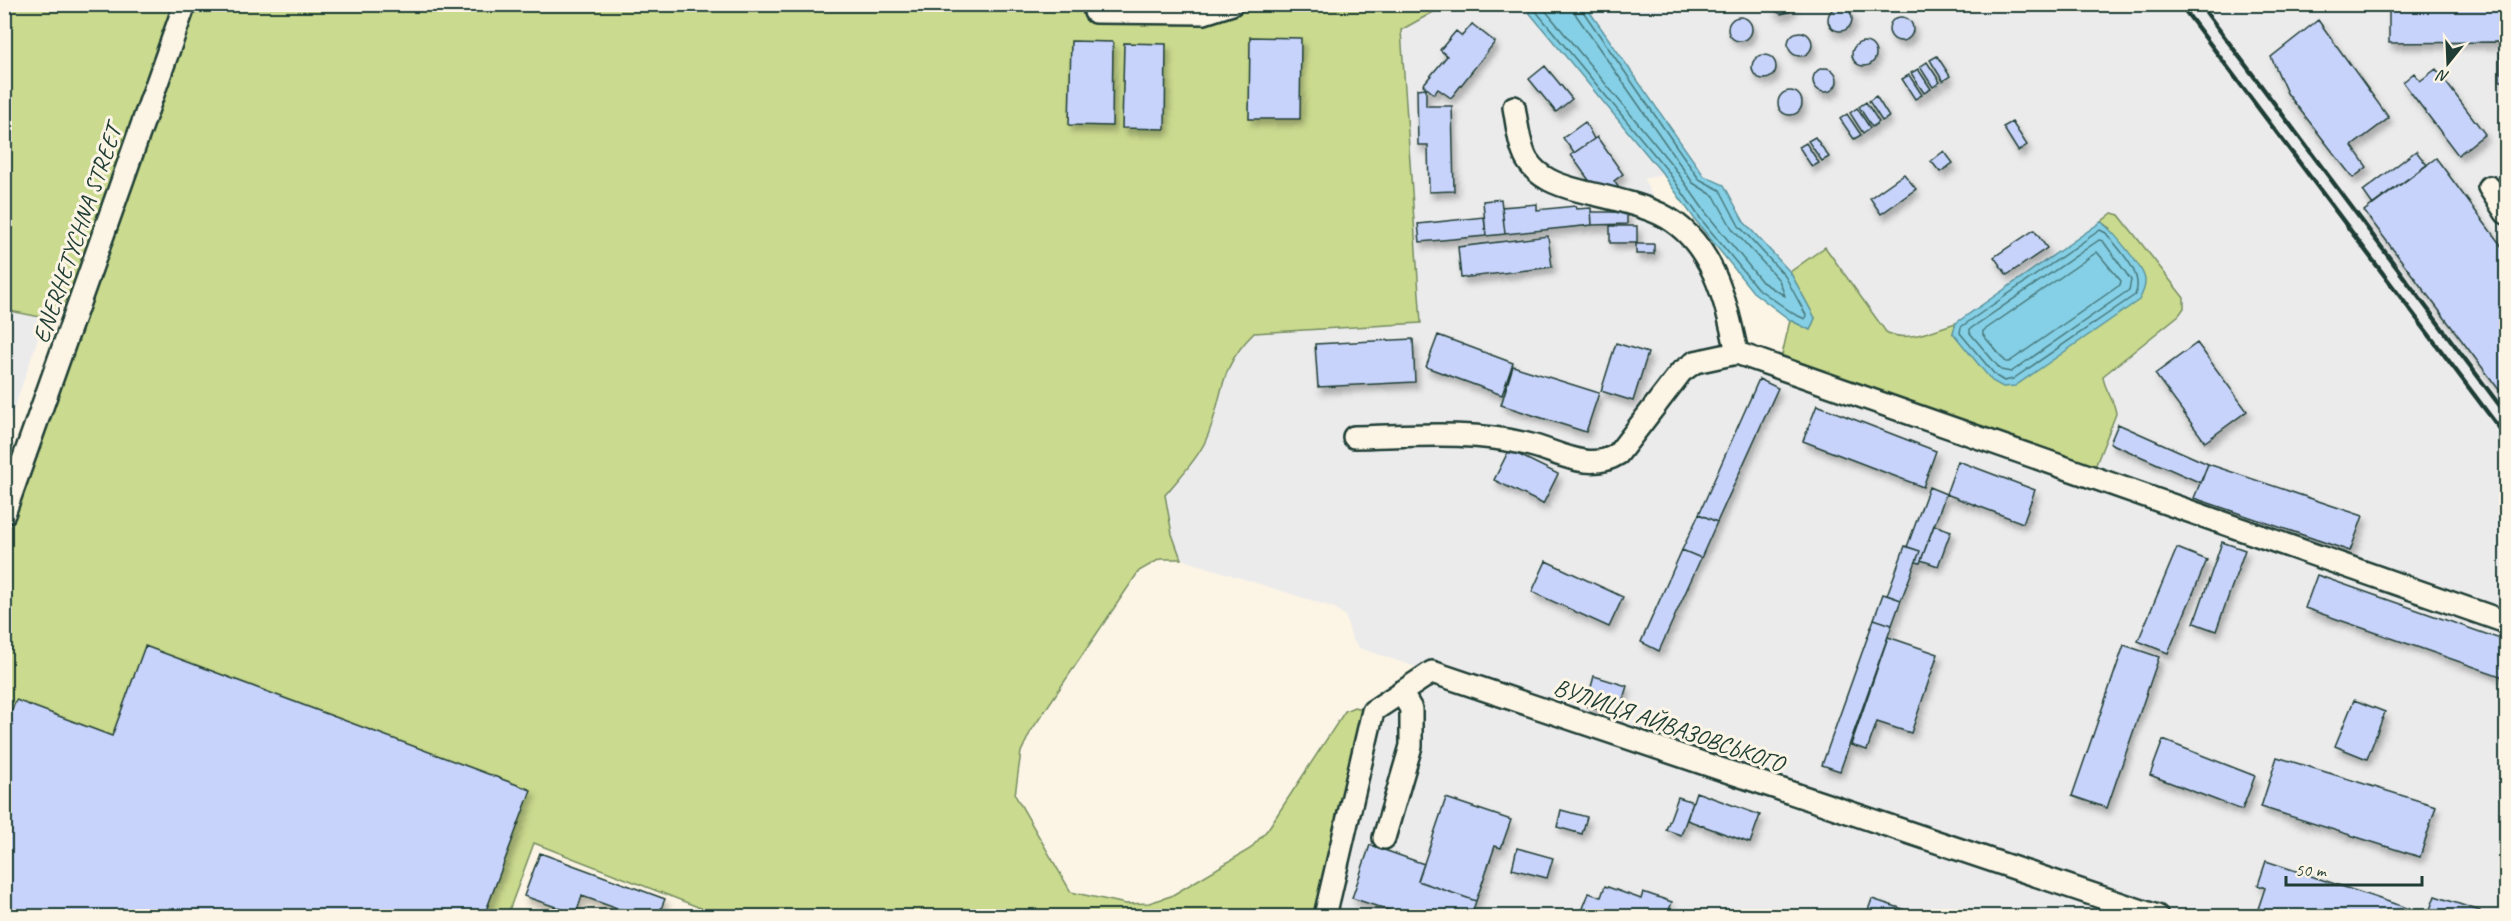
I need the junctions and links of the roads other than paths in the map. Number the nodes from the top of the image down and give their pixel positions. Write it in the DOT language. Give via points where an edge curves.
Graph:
graph roads {
  1 [pos="185,4"];
  2 [pos="1232,4"];
  3 [pos="1095,12"];
  4 [pos="1514,107"];
  5 [pos="2489,187"];
  6 [pos="2506,213"];
  7 [pos="1737,353"];
  8 [pos="1354,437"];
  9 [pos="9,472"];
  10 [pos="4,514"];
  11 [pos="2506,622"];
  12 [pos="1401,692"];
  13 [pos="1384,838"];
  14 [pos="1324,916"];
  15 [pos="2157,916"];
  1 -- 9 [label="street, ENERHETYCHNA STREET"];
  2 -- 3 [label="street" via="1204,13"];
  4 -- 7 [label="street" via="1527,160 1541,176 1558,185 1651,210 1679,225 1690,236 1715,275"];
  5 -- 6 [label="street"];
  7 -- 8 [label="street" via="1695,362 1682,372 1618,454 1606,462 1590,464 1527,444 1468,435"];
  7 -- 11 [label="street"];
  9 -- 10 [label="street, ENERHETYCHNA STREET"];
  12 -- 13 [label="street" via="1411,709 1411,747"];
  12 -- 14 [label="street, ВУЛИЦЯ АЙВАЗОВСЬКОГО" via="1373,711"];
  12 -- 15 [label="street, ВУЛИЦЯ АЙВАЗОВСЬКОГО" via="1432,672"];
}
